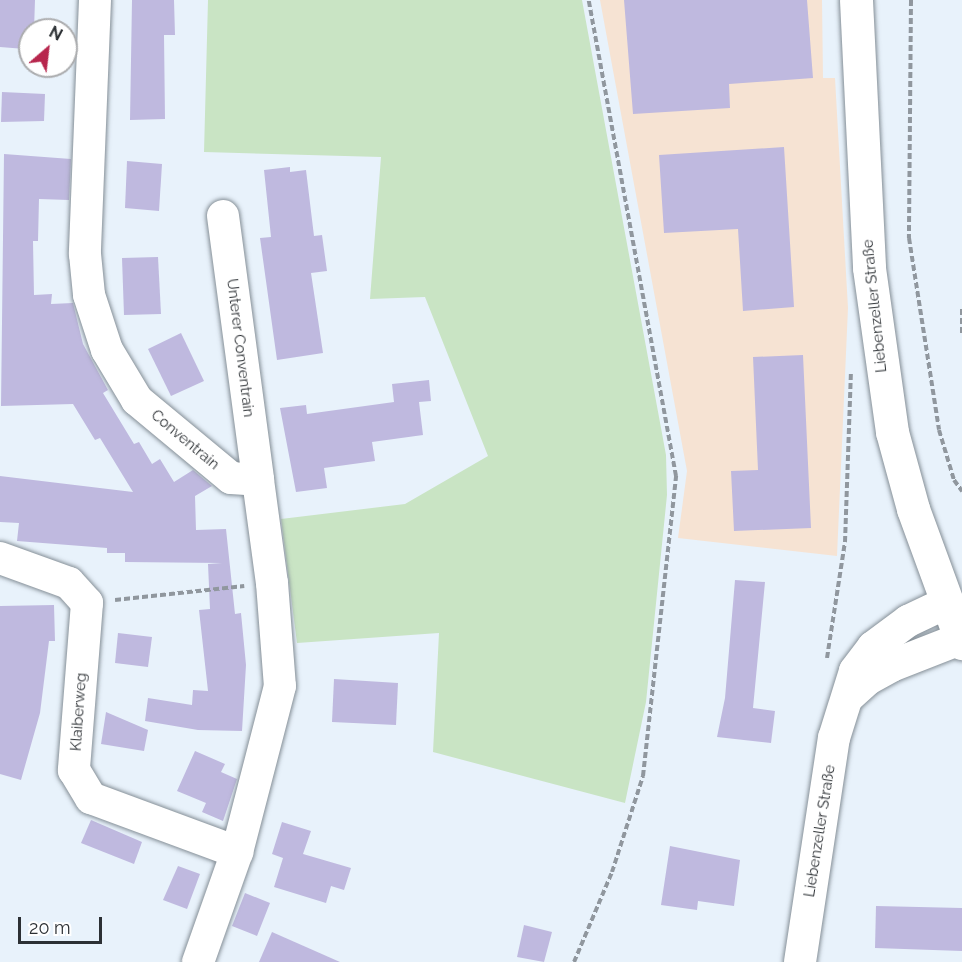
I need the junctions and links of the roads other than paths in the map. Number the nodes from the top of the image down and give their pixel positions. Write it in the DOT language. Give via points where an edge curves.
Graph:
graph roads {
  1 [pos="95,0"];
  2 [pos="856,0"];
  3 [pos="223,216"];
  4 [pos="258,480"];
  5 [pos="0,558"];
  6 [pos="946,603"];
  7 [pos="961,641"];
  8 [pos="844,700"];
  9 [pos="237,852"];
  10 [pos="198,962"];
  11 [pos="800,962"];
  1 -- 4 [label="street, Conventrain" via="85,254 89,295 108,350 137,400 231,478"];
  2 -- 6 [label="main road, Liebenzeller Straße" via="874,324 892,432"];
  3 -- 4 [label="street, Unterer Conventrain"];
  4 -- 9 [label="street" via="280,686"];
  5 -- 9 [label="street, Klaiberweg" via="69,583 87,603 74,770 91,798"];
  6 -- 7 [label="main road, Liebenzeller Straße"];
  6 -- 8 [label="street, Liebenzeller Straße" via="908,621 873,647 855,671"];
  7 -- 8 [label="street, Liebenzeller Straße" via="891,666"];
  8 -- 11 [label="street, Liebenzeller Straße" via="834,738"];
  9 -- 10 [label="street"];
}
